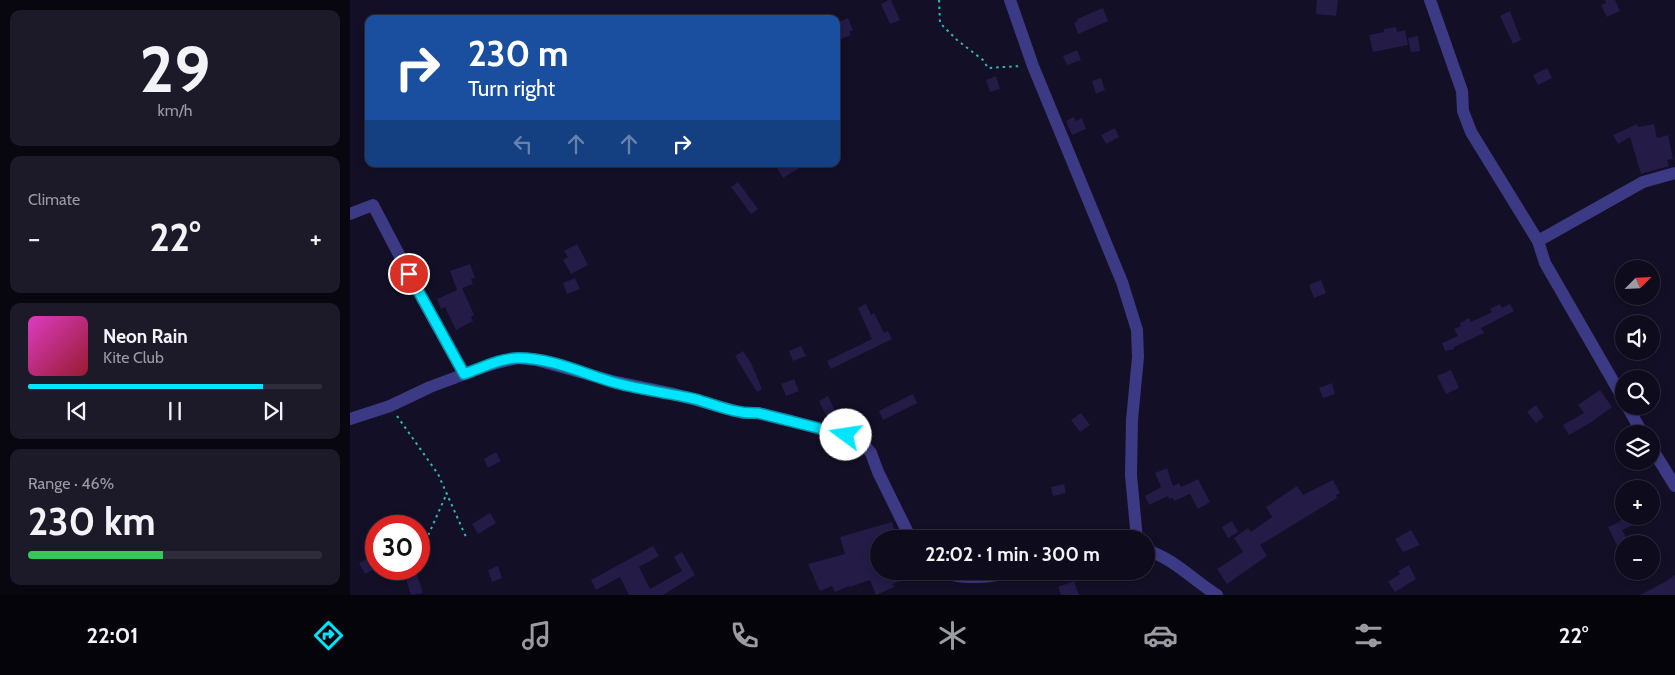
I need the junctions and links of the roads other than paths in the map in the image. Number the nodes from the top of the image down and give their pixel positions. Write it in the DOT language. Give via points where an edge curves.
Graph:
graph roads {
  1 [pos="1010,0"];
  2 [pos="1430,0"];
  3 [pos="1675,173"];
  4 [pos="350,214"];
  5 [pos="1538,241"];
  6 [pos="464,374"];
  7 [pos="1615,384"];
  8 [pos="350,419"];
  9 [pos="1660,462"];
  10 [pos="1675,486"];
  11 [pos="907,530"];
  12 [pos="1137,530"];
  13 [pos="1155,552"];
  14 [pos="1216,595"];
  1 -- 12 [label="street" via="1033,66 1122,282 1137,330 1131,475"];
  2 -- 5 [label="street" via="1462,91 1463,111 1471,132"];
  3 -- 5 [label="street" via="1643,182"];
  4 -- 6 [label="street" via="373,205"];
  5 -- 7 [label="street" via="1545,263"];
  6 -- 8 [label="street" via="390,406"];
  6 -- 11 [label="street" via="518,358 536,360 860,440 871,454"];
  9 -- 10 [label="street"];
  13 -- 14 [label="street"];
}
